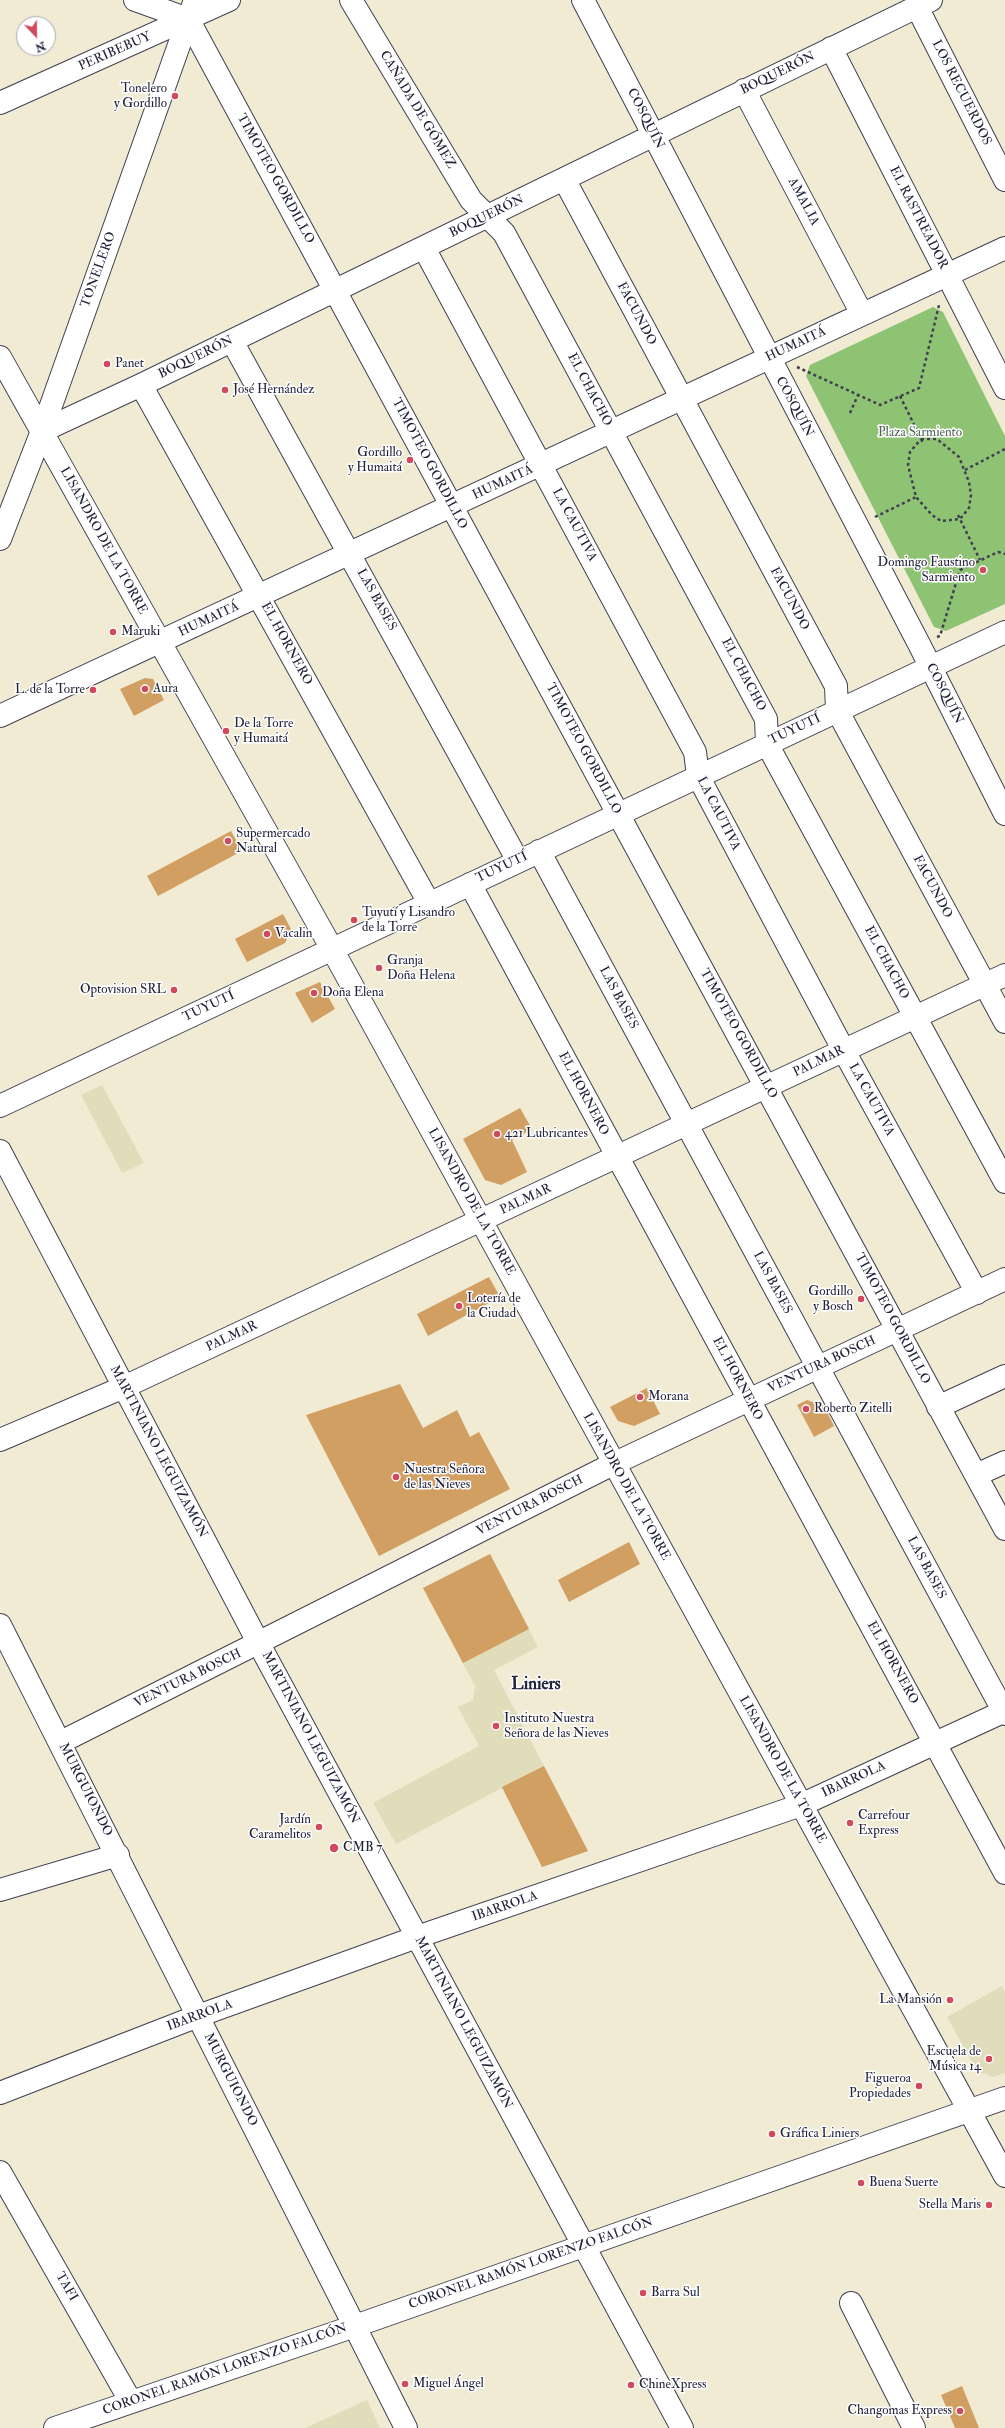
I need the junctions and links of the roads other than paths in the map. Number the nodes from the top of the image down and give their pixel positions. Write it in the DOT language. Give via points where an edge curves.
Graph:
graph roads {
  1 [pos="135,0"];
  2 [pos="229,0"];
  3 [pos="351,0"];
  4 [pos="583,0"];
  5 [pos="924,3"];
  6 [pos="192,10"];
  7 [pos="831,48"];
  8 [pos="744,90"];
  9 [pos="0,103"];
  10 [pos="652,135"];
  11 [pos="564,179"];
  12 [pos="1005,180"];
  13 [pos="488,216"];
  14 [pos="424,248"];
  15 [pos="1005,248"];
  16 [pos="947,275"];
  17 [pos="336,290"];
  18 [pos="862,314"];
  19 [pos="232,341"];
  20 [pos="0,357"];
  21 [pos="768,358"];
  22 [pos="141,385"];
  23 [pos="1005,388"];
  24 [pos="682,399"];
  25 [pos="42,431"];
  26 [pos="612,432"];
  27 [pos="542,465"];
  28 [pos="452,507"];
  29 [pos="5,512"];
  30 [pos="0,539"];
  31 [pos="351,555"];
  32 [pos="260,597"];
  33 [pos="1005,632"];
  34 [pos="160,643"];
  35 [pos="930,666"];
  36 [pos="836,710"];
  37 [pos="0,716"];
  38 [pos="767,744"];
  39 [pos="698,776"];
  40 [pos="618,814"];
  41 [pos="1005,814"];
  42 [pos="540,851"];
  43 [pos="518,861"];
  44 [pos="470,884"];
  45 [pos="429,903"];
  46 [pos="332,949"];
  47 [pos="1005,975"];
  48 [pos="985,984"];
  49 [pos="915,1017"];
  50 [pos="1005,1022"];
  51 [pos="844,1050"];
  52 [pos="767,1087"];
  53 [pos="0,1106"];
  54 [pos="686,1125"];
  55 [pos="0,1151"];
  56 [pos="617,1158"];
  57 [pos="1005,1182"];
  58 [pos="481,1221"];
  59 [pos="1005,1279"];
  60 [pos="977,1293"];
  61 [pos="897,1329"];
  62 [pos="818,1367"];
  63 [pos="1005,1376"];
  64 [pos="124,1387"];
  65 [pos="748,1399"];
  66 [pos="938,1407"];
  67 [pos="0,1440"];
  68 [pos="1005,1462"];
  69 [pos="612,1464"];
  70 [pos="976,1475"];
  71 [pos="1005,1529"];
  72 [pos="0,1625"];
  73 [pos="259,1644"];
  74 [pos="1005,1712"];
  75 [pos="61,1742"];
  76 [pos="935,1743"];
  77 [pos="801,1805"];
  78 [pos="118,1855"];
  79 [pos="1005,1873"];
  80 [pos="0,1890"];
  81 [pos="417,1937"];
  82 [pos="198,2016"];
  83 [pos="0,2092"];
  84 [pos="1005,2098"];
  85 [pos="970,2110"];
  86 [pos="0,2172"];
  87 [pos="1005,2176"];
  88 [pos="583,2245"];
  89 [pos="851,2303"];
  90 [pos="355,2326"];
  91 [pos="131,2402"];
  92 [pos="55,2428"];
  93 [pos="406,2428"];
  94 [pos="682,2428"];
  95 [pos="914,2428"];
  1 -- 6 [label="street"];
  2 -- 6 [label="street, PERIBEBUY"];
  3 -- 13 [label="street, CAÑADA DE GÓMEZ" via="472,200"];
  4 -- 10 [label="street, COSQUÍN"];
  5 -- 7 [label="street, BOQUERÓN"];
  5 -- 12 [label="street, LOS RECUERDOS"];
  6 -- 9 [label="street, PERIBEBUY"];
  6 -- 17 [label="street, TIMOTEO GORDILLO"];
  6 -- 25 [label="street, TONELERO"];
  7 -- 8 [label="street, BOQUERÓN"];
  7 -- 16 [label="street, EL RASTREADOR"];
  8 -- 10 [label="street, BOQUERÓN"];
  8 -- 18 [label="street, AMALIA"];
  10 -- 11 [label="street, BOQUERÓN"];
  10 -- 21 [label="street, COSQUÍN"];
  11 -- 13 [label="street, BOQUERÓN"];
  11 -- 24 [label="street, FACUNDO"];
  13 -- 14 [label="street, BOQUERÓN"];
  13 -- 26 [label="street, EL CHACHO" via="504,233"];
  14 -- 17 [label="street, BOQUERÓN"];
  14 -- 27 [label="street, LA CAUTIVA"];
  15 -- 16 [label="street, HUMAITÁ"];
  16 -- 18 [label="street, HUMAITÁ"];
  16 -- 23 [label="street, EL RASTREADOR"];
  17 -- 19 [label="street, BOQUERÓN"];
  17 -- 28 [label="street, TIMOTEO GORDILLO"];
  18 -- 21 [label="street, HUMAITÁ"];
  19 -- 22 [label="street, BOQUERÓN"];
  19 -- 31 [label="street, LAS BASES"];
  20 -- 25 [label="street, LISANDRO DE LA TORRE"];
  21 -- 24 [label="street, HUMAITÁ"];
  21 -- 35 [label="street, COSQUÍN"];
  22 -- 25 [label="street, BOQUERÓN"];
  22 -- 32 [label="street, EL HORNERO"];
  24 -- 26 [label="street, HUMAITÁ"];
  24 -- 36 [label="street, FACUNDO" via="836,686"];
  25 -- 29 [label="street, TONELERO"];
  25 -- 34 [label="street, LISANDRO DE LA TORRE"];
  26 -- 27 [label="street, HUMAITÁ"];
  26 -- 38 [label="street, EL CHACHO" via="766,719"];
  27 -- 28 [label="street, HUMAITÁ"];
  27 -- 39 [label="street, LA CAUTIVA" via="695,752"];
  28 -- 31 [label="street, HUMAITÁ"];
  28 -- 40 [label="street, TIMOTEO GORDILLO"];
  29 -- 30 [label="street, TONELERO"];
  31 -- 32 [label="street, HUMAITÁ"];
  31 -- 43 [label="street, LAS BASES"];
  32 -- 34 [label="street, HUMAITÁ"];
  32 -- 45 [label="street, EL HORNERO"];
  33 -- 35 [label="street, TUYUTÍ"];
  34 -- 37 [label="street, HUMAITÁ"];
  34 -- 46 [label="street, LISANDRO DE LA TORRE"];
  35 -- 36 [label="street, TUYUTÍ"];
  35 -- 41 [label="street, COSQUÍN"];
  36 -- 38 [label="street, TUYUTÍ"];
  36 -- 48 [label="street, FACUNDO"];
  38 -- 39 [label="street, TUYUTÍ"];
  38 -- 49 [label="street, EL CHACHO"];
  39 -- 40 [label="street, TUYUTÍ"];
  39 -- 51 [label="street, LA CAUTIVA"];
  40 -- 42 [label="street, TUYUTÍ"];
  40 -- 52 [label="street, TIMOTEO GORDILLO"];
  42 -- 43 [label="street, TUYUTÍ"];
  42 -- 54 [label="street, LAS BASES"];
  43 -- 44 [label="street, TUYUTÍ"];
  44 -- 45 [label="street, TUYUTÍ"];
  44 -- 56 [label="street, EL HORNERO"];
  45 -- 46 [label="street, TUYUTÍ"];
  46 -- 53 [label="street, TUYUTÍ"];
  46 -- 58 [label="street, LISANDRO DE LA TORRE"];
  47 -- 48 [label="street, PALMAR"];
  48 -- 49 [label="street, PALMAR"];
  48 -- 50 [label="street, FACUNDO"];
  49 -- 51 [label="street, PALMAR"];
  49 -- 57 [label="street, EL CHACHO"];
  51 -- 52 [label="street, PALMAR"];
  51 -- 60 [label="street, LA CAUTIVA"];
  52 -- 54 [label="street, PALMAR"];
  52 -- 61 [label="street, TIMOTEO GORDILLO"];
  54 -- 56 [label="street, PALMAR"];
  54 -- 62 [label="street, LAS BASES"];
  55 -- 64 [label="street, MARTINIANO LEGUIZAMÓN"];
  56 -- 58 [label="street, PALMAR"];
  56 -- 65 [label="street, EL HORNERO"];
  58 -- 64 [label="street, PALMAR"];
  58 -- 69 [label="street, LISANDRO DE LA TORRE"];
  59 -- 60 [label="street, VENTURA BOSCH"];
  60 -- 61 [label="street, VENTURA BOSCH"];
  61 -- 62 [label="street, VENTURA BOSCH"];
  61 -- 66 [label="street, TIMOTEO GORDILLO"];
  62 -- 65 [label="street, VENTURA BOSCH"];
  62 -- 74 [label="street, LAS BASES"];
  63 -- 66 [label="street"];
  64 -- 67 [label="street, PALMAR"];
  64 -- 73 [label="street, MARTINIANO LEGUIZAMÓN"];
  65 -- 69 [label="street, VENTURA BOSCH"];
  65 -- 76 [label="street, EL HORNERO"];
  66 -- 70 [label="street, TIMOTEO GORDILLO"];
  68 -- 70 [label="street"];
  69 -- 73 [label="street, VENTURA BOSCH"];
  69 -- 77 [label="street, LISANDRO DE LA TORRE"];
  70 -- 71 [label="street, TIMOTEO GORDILLO"];
  72 -- 75 [label="street, MURGUIONDO"];
  73 -- 75 [label="street, VENTURA BOSCH"];
  73 -- 81 [label="street, MARTINIANO LEGUIZAMÓN"];
  74 -- 76 [label="street, IBARROLA"];
  75 -- 78 [label="street, MURGUIONDO"];
  76 -- 77 [label="street, IBARROLA"];
  76 -- 79 [label="street, EL HORNERO"];
  77 -- 81 [label="street, IBARROLA"];
  77 -- 85 [label="street, LISANDRO DE LA TORRE"];
  78 -- 80 [label="street"];
  78 -- 82 [label="street, MURGUIONDO"];
  81 -- 82 [label="street, IBARROLA"];
  81 -- 88 [label="street, MARTINIANO LEGUIZAMÓN"];
  82 -- 83 [label="street, IBARROLA"];
  82 -- 90 [label="street, MURGUIONDO"];
  84 -- 85 [label="street, CORONEL RAMÓN LORENZO FALCÓN"];
  85 -- 87 [label="street, LISANDRO DE LA TORRE"];
  85 -- 88 [label="street, CORONEL RAMÓN LORENZO FALCÓN"];
  86 -- 91 [label="street, TAFI"];
  88 -- 90 [label="street, CORONEL RAMÓN LORENZO FALCÓN"];
  88 -- 94 [label="street, MARTINIANO LEGUIZAMÓN"];
  89 -- 95 [label="street"];
  90 -- 91 [label="street, CORONEL RAMÓN LORENZO FALCÓN"];
  90 -- 93 [label="street, MURGUIONDO"];
  91 -- 92 [label="street, CORONEL RAMÓN LORENZO FALCÓN"];
}
